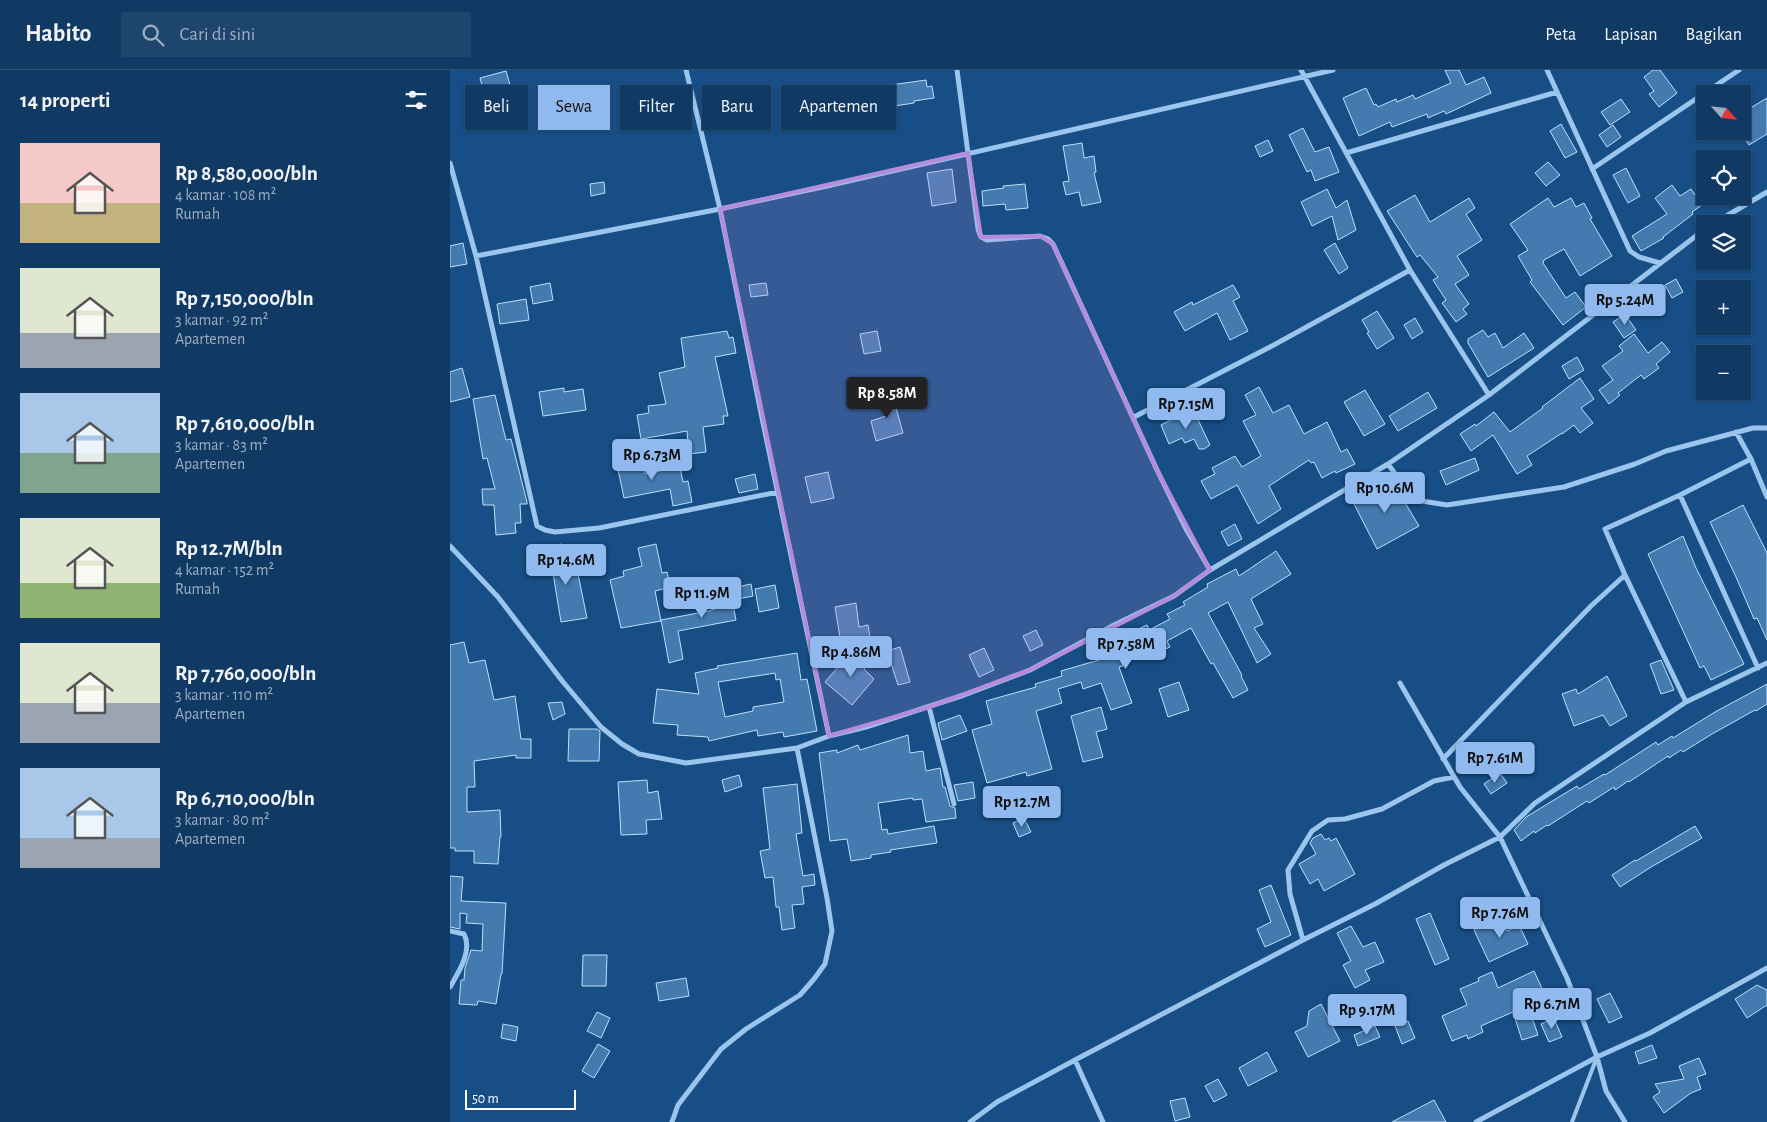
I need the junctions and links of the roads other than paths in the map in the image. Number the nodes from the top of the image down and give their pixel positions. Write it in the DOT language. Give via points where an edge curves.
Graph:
graph roads {
  1 [pos="686,70"];
  2 [pos="957,70"];
  3 [pos="1301,70"];
  4 [pos="1333,70"];
  5 [pos="1547,70"];
  6 [pos="1739,70"];
  7 [pos="1305,77"];
  8 [pos="1557,92"];
  9 [pos="968,153"];
  10 [pos="1346,153"];
  11 [pos="450,163"];
  12 [pos="1592,169"];
  13 [pos="1767,192"];
  14 [pos="720,209"];
  15 [pos="1728,215"];
  16 [pos="1696,236"];
  17 [pos="476,256"];
  18 [pos="1660,263"];
  19 [pos="1410,270"];
  20 [pos="1489,395"];
  21 [pos="1134,417"];
  22 [pos="1767,428"];
  23 [pos="1736,432"];
  24 [pos="1750,459"];
  25 [pos="1388,464"];
  26 [pos="778,492"];
  27 [pos="1680,495"];
  28 [pos="1767,497"];
  29 [pos="450,546"];
  30 [pos="1210,570"];
  31 [pos="1625,575"];
  32 [pos="1767,663"];
  33 [pos="1758,668"];
  34 [pos="1400,683"];
  35 [pos="1686,702"];
  36 [pos="929,707"];
  37 [pos="829,736"];
  38 [pos="797,748"];
  39 [pos="1443,759"];
  40 [pos="1454,777"];
  41 [pos="954,804"];
  42 [pos="1500,837"];
  43 [pos="450,931"];
  44 [pos="1303,940"];
  45 [pos="1767,968"];
  46 [pos="450,987"];
  47 [pos="1597,1057"];
  48 [pos="1074,1060"];
  49 [pos="672,1122"];
  50 [pos="970,1122"];
  51 [pos="1103,1122"];
  52 [pos="1476,1122"];
  53 [pos="1572,1122"];
  54 [pos="1625,1122"];
  1 -- 14 [label="street"];
  2 -- 9 [label="street"];
  3 -- 7 [label="street"];
  4 -- 7 [label="street"];
  5 -- 8 [label="street"];
  6 -- 12 [label="street"];
  7 -- 9 [label="street"];
  7 -- 10 [label="street"];
  8 -- 10 [label="street"];
  8 -- 12 [label="street"];
  9 -- 14 [label="street"];
  9 -- 21 [label="street" via="981,237 988,240 1040,236 1053,244"];
  10 -- 19 [label="street"];
  11 -- 17 [label="street"];
  12 -- 18 [label="street" via="1630,251"];
  13 -- 15 [label="street"];
  14 -- 17 [label="street"];
  14 -- 26 [label="street"];
  16 -- 18 [label="street"];
  17 -- 26 [label="street" via="537,526 554,532 599,528"];
  18 -- 20 [label="street"];
  19 -- 20 [label="street"];
  19 -- 21 [label="street"];
  20 -- 25 [label="street"];
  21 -- 30 [label="street" via="1186,528"];
  22 -- 23 [label="street"];
  23 -- 24 [label="street"];
  23 -- 25 [label="street" via="1666,451 1564,487 1448,505 1422,501 1408,492"];
  24 -- 27 [label="street"];
  24 -- 28 [label="street"];
  25 -- 30 [label="street"];
  26 -- 37 [label="street"];
  27 -- 31 [label="street" via="1604,529"];
  27 -- 33 [label="street"];
  29 -- 38 [label="street" via="498,597 602,727 639,754 686,763"];
  30 -- 36 [label="street" via="1174,596 1030,670"];
  31 -- 35 [label="street"];
  31 -- 39 [label="street"];
  32 -- 33 [label="street"];
  33 -- 35 [label="street"];
  34 -- 39 [label="street"];
  35 -- 42 [label="street" via="1535,803"];
  36 -- 37 [label="street"];
  36 -- 41 [label="street"];
  37 -- 38 [label="street"];
  38 -- 49 [label="street" via="832,931 824,964 800,995 721,1049 678,1105"];
  39 -- 40 [label="street"];
  40 -- 42 [label="street"];
  40 -- 44 [label="street" via="1434,781 1382,808 1345,819 1328,820 1312,831 1288,870 1290,894"];
  42 -- 44 [label="street"];
  42 -- 47 [label="street" via="1567,978"];
  43 -- 46 [label="street" via="464,934 466,938 464,962"];
  44 -- 48 [label="street"];
  45 -- 47 [label="street" via="1650,1033"];
  47 -- 52 [label="street"];
  47 -- 53 [label="lane"];
  47 -- 54 [label="street" via="1606,1091"];
  48 -- 50 [label="street" via="997,1102"];
  48 -- 51 [label="street"];
}
